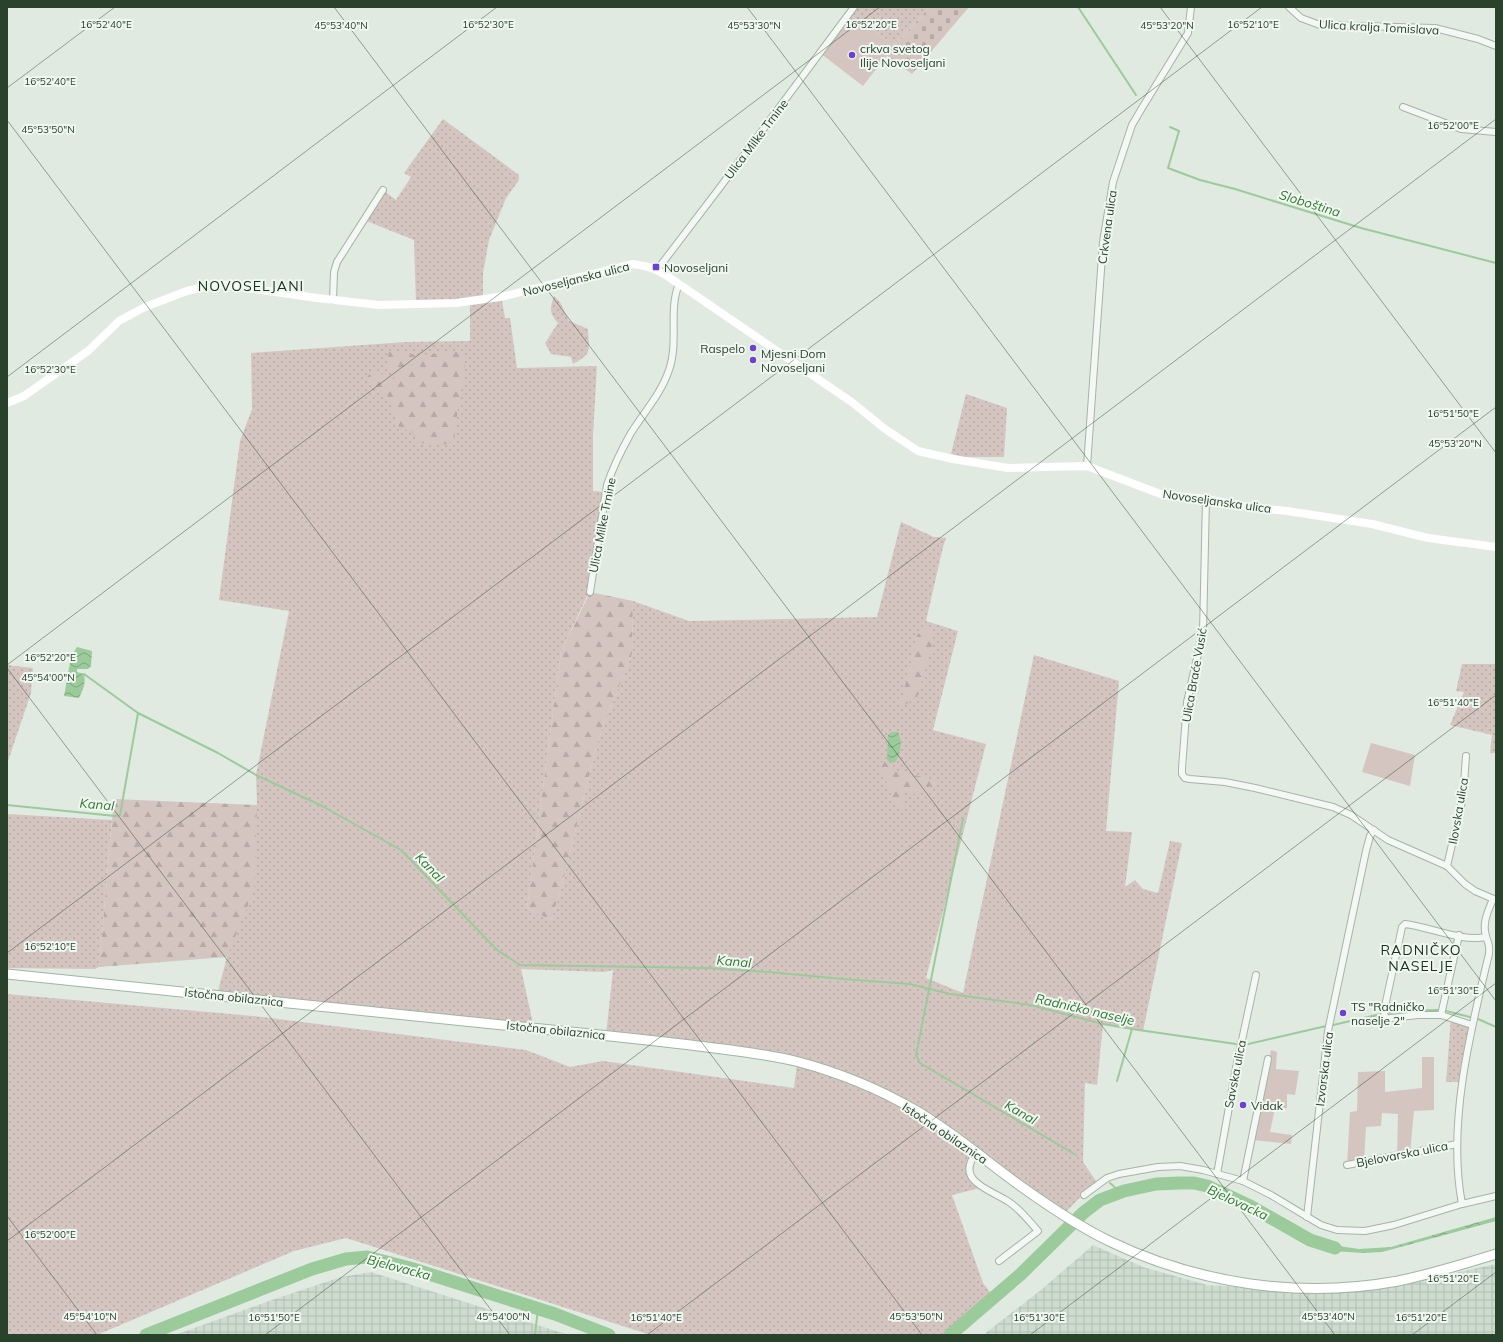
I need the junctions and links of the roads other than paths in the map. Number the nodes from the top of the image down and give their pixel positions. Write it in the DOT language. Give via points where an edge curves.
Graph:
graph roads {
  1 [pos="854,7"];
  2 [pos="1191,7"];
  3 [pos="1289,7"];
  4 [pos="1496,46"];
  5 [pos="1403,106"];
  6 [pos="1496,132"];
  7 [pos="383,190"];
  8 [pos="657,270"];
  9 [pos="680,284"];
  10 [pos="333,300"];
  11 [pos="7,403"];
  12 [pos="1087,466"];
  13 [pos="1206,499"];
  14 [pos="1496,547"];
  15 [pos="590,592"];
  16 [pos="1466,756"];
  17 [pos="1374,830"];
  18 [pos="1447,866"];
  19 [pos="1495,900"];
  20 [pos="1459,935"];
  21 [pos="1486,937"];
  22 [pos="7,974"];
  23 [pos="1256,975"];
  24 [pos="1441,1015"];
  25 [pos="1385,1018"];
  26 [pos="1373,1020"];
  27 [pos="1472,1025"];
  28 [pos="1268,1059"];
  29 [pos="1457,1144"];
  30 [pos="976,1153"];
  31 [pos="1347,1165"];
  32 [pos="1217,1174"];
  33 [pos="1243,1181"];
  34 [pos="1084,1195"];
  35 [pos="1496,1196"];
  36 [pos="1462,1204"];
  37 [pos="1307,1217"];
  38 [pos="1496,1254"];
  39 [pos="999,1261"];
  1 -- 8 [label="street, Ulica Milke Trnine"];
  2 -- 12 [label="street, Crkvena ulica" via="1188,33 1132,125 1113,182 1103,242"];
  3 -- 4 [label="street, Ulica kralja Tomislava" via="1302,18 1320,25 1434,28"];
  5 -- 6 [label="street" via="1461,129"];
  7 -- 10 [label="street" via="336,262"];
  8 -- 9 [label="main road, Novoseljanska ulica"];
  8 -- 10 [label="main road, Novoseljanska ulica" via="633,264 505,296 456,303 379,305"];
  9 -- 12 [label="main road, Novoseljanska ulica" via="918,451 1008,468"];
  9 -- 15 [label="street, Ulica Milke Trnine" via="675,294 675,333 669,370 661,389 631,433 607,485"];
  10 -- 11 [label="main road, Novoseljanska ulica" via="219,284 187,291 145,307 119,321 84,354 24,396"];
  12 -- 13 [label="main road, Novoseljanska ulica" via="1163,495"];
  13 -- 14 [label="main road, Novoseljanska ulica" via="1250,508 1372,524 1428,538"];
  13 -- 17 [label="street, Ulica Braće Vusić" via="1203,632 1187,702 1182,774 1190,780 1225,782 1329,806"];
  16 -- 18 [label="street, Ilovska ulica" via="1463,797"];
  17 -- 18 [label="street" via="1388,840"];
  17 -- 37 [label="street, Izvorska ulica" via="1366,851 1328,1031"];
  18 -- 19 [label="street" via="1466,884"];
  19 -- 21 [label="street" via="1487,914"];
  20 -- 21 [label="street"];
  20 -- 24 [label="street"];
  20 -- 25 [label="street" via="1416,925 1405,924 1402,927 1384,1011"];
  21 -- 27 [label="street" via="1490,945 1489,954"];
  22 -- 30 [label="main road, Istočna obilaznica" via="606,1035 757,1053 838,1074 879,1091 917,1111"];
  23 -- 32 [label="street, Savska ulica"];
  24 -- 25 [label="street"];
  24 -- 27 [label="street"];
  25 -- 26 [label="street"];
  27 -- 29 [label="street"];
  28 -- 33 [label="street"];
  29 -- 31 [label="street, Bjelovarska ulica"];
  29 -- 36 [label="street" via="1458,1182"];
  30 -- 38 [label="main road, Istočna obilaznica" via="1063,1216 1109,1241 1177,1268 1216,1279 1300,1288 1351,1287 1432,1273"];
  30 -- 39 [label="street" via="970,1168 975,1183 1009,1202 1038,1231"];
  32 -- 33 [label="street"];
  32 -- 34 [label="street" via="1180,1166 1137,1170 1107,1178"];
  33 -- 37 [label="street"];
  35 -- 36 [label="street"];
  36 -- 37 [label="street" via="1365,1231 1337,1230"];
}
